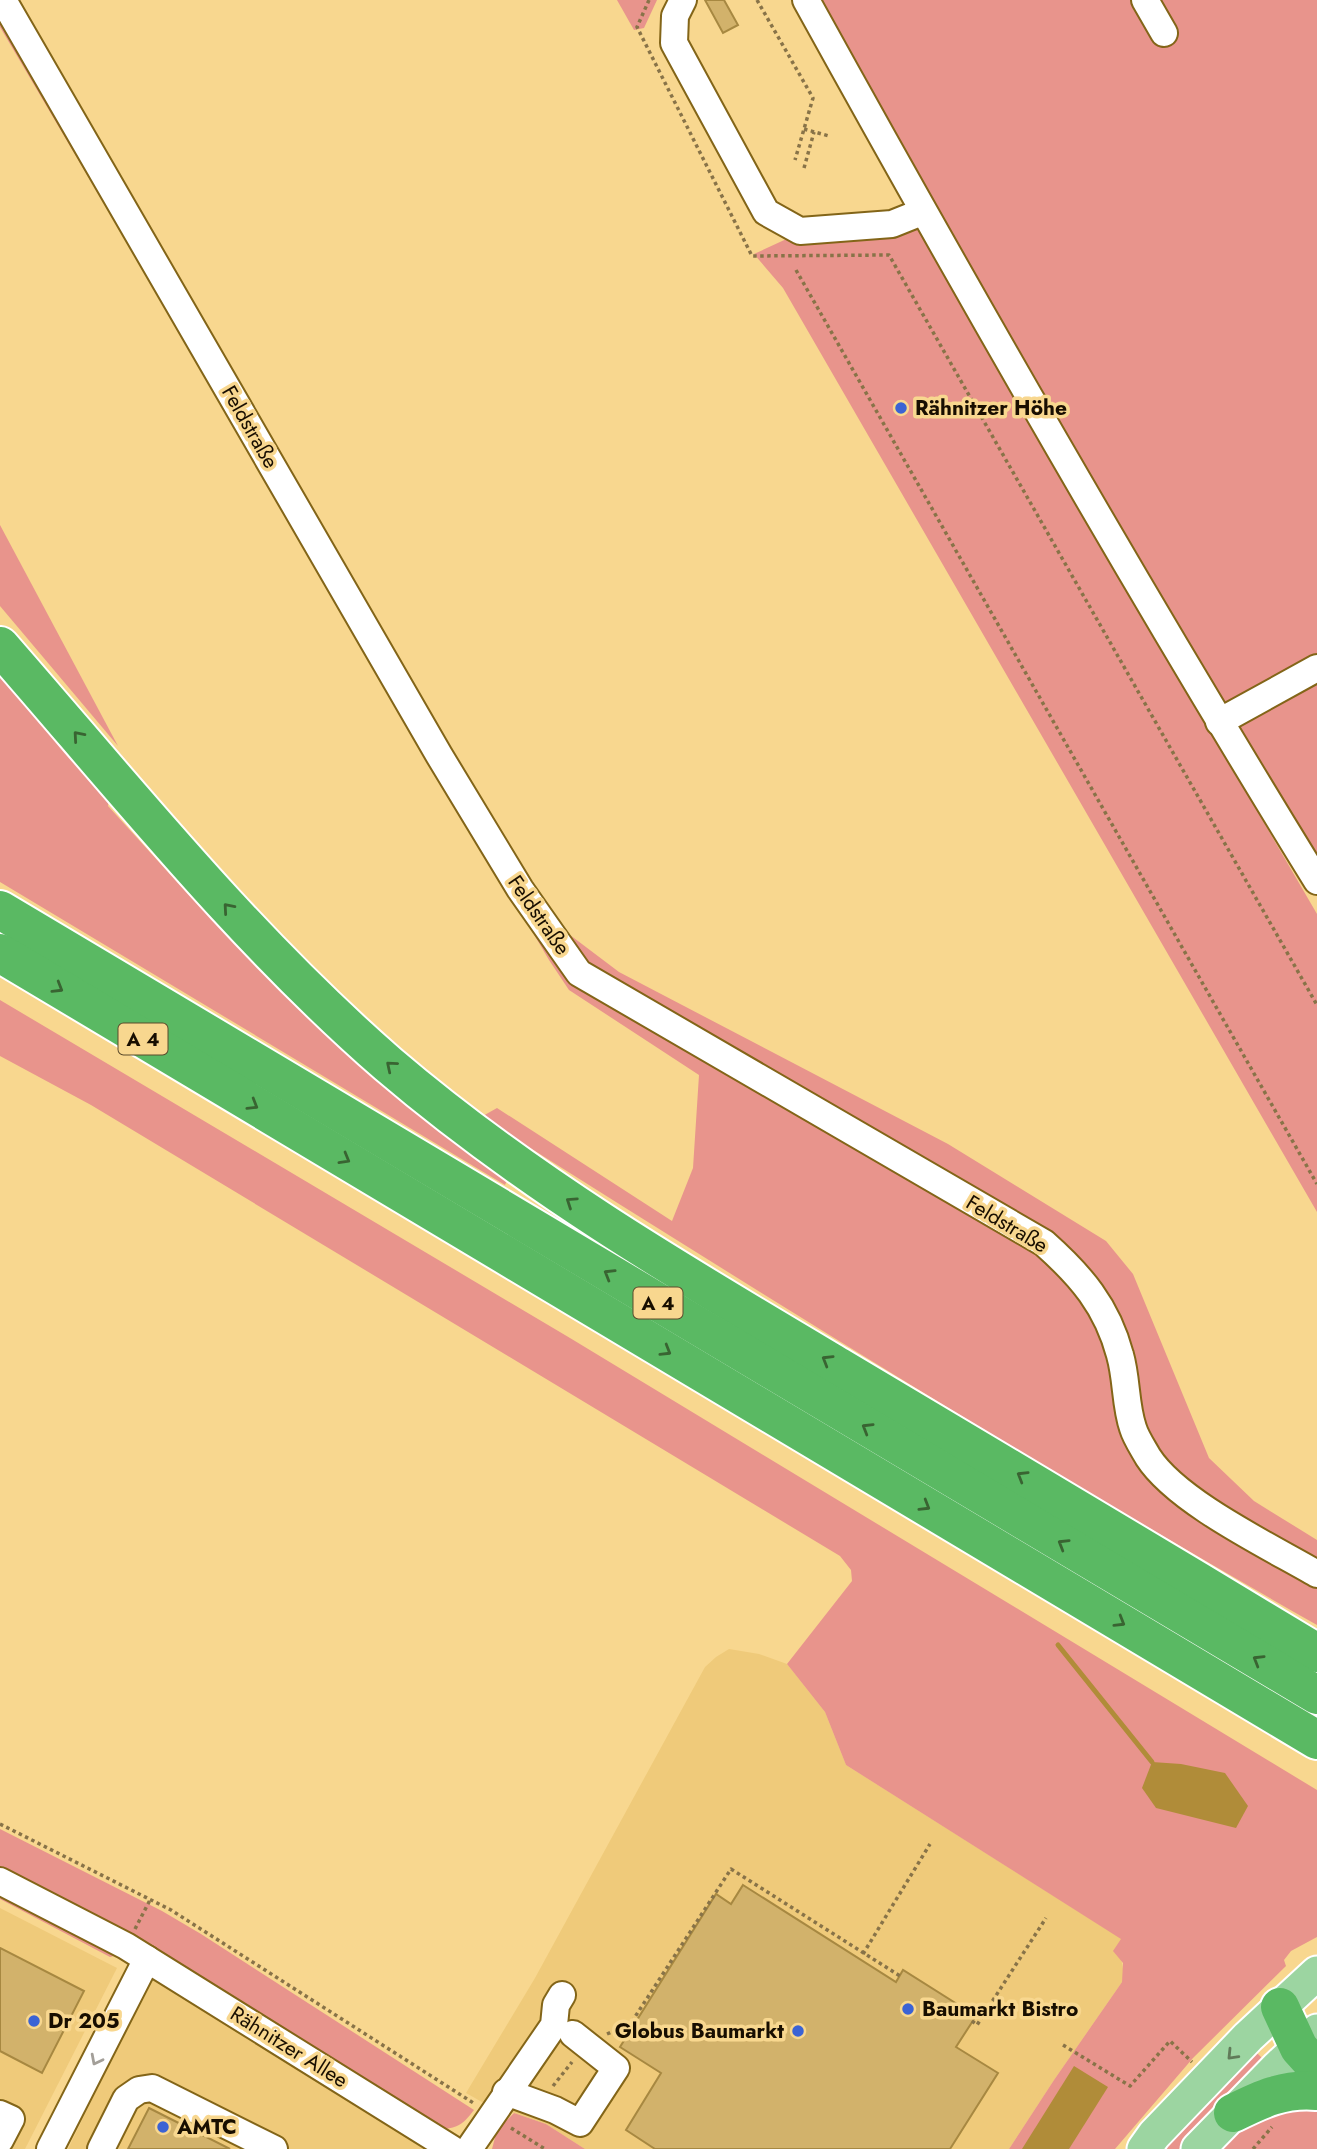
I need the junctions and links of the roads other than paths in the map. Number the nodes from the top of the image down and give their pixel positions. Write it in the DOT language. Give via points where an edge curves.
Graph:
graph roads {
  1 [pos="3,0"];
  2 [pos="683,0"];
  3 [pos="806,0"];
  4 [pos="1144,0"];
  5 [pos="1164,33"];
  6 [pos="922,212"];
  7 [pos="0,646"];
  8 [pos="1317,668"];
  9 [pos="1219,722"];
  10 [pos="1317,881"];
  11 [pos="0,910"];
  12 [pos="0,953"];
  13 [pos="1317,1574"];
  14 [pos="1317,1653"];
  15 [pos="1317,1695"];
  16 [pos="1317,1740"];
  17 [pos="0,1881"];
  18 [pos="137,1961"];
  19 [pos="1317,1973"];
  20 [pos="559,2000"];
  21 [pos="1280,2007"];
  22 [pos="1313,2042"];
  23 [pos="531,2055"];
  24 [pos="1317,2091"];
  25 [pos="506,2092"];
  26 [pos="1233,2113"];
  27 [pos="0,2114"];
  28 [pos="0,2140"];
  29 [pos="50,2149"];
  30 [pos="101,2149"];
  31 [pos="274,2149"];
  32 [pos="452,2149"];
  33 [pos="469,2149"];
  34 [pos="1144,2149"];
  35 [pos="1198,2149"];
  1 -- 13 [label="street, Feldstraße" via="439,755 520,889 579,973 1044,1243 1091,1289 1120,1355 1133,1428 1167,1481"];
  2 -- 6 [label="street" via="676,16 674,43 766,212 800,231 891,224"];
  3 -- 6 [label="street"];
  4 -- 5 [label="street"];
  6 -- 9 [label="street"];
  14 -- 7 [label="highway, one-way" via="682,1274 473,1132 389,1065 283,967"];
  8 -- 9 [label="street"];
  9 -- 10 [label="street"];
  15 -- 11 [label="highway, A 4, one-way"];
  12 -- 16 [label="highway, A 4, one-way"];
  17 -- 18 [label="street, Rähnitzer Allee"];
  18 -- 29 [label="street, one-way"];
  18 -- 32 [label="street, Rähnitzer Allee"];
  19 -- 21 [label="main road"];
  20 -- 23 [label="street" via="554,2025"];
  21 -- 22 [label="highway"];
  21 -- 34 [label="main road, one-way"];
  22 -- 26 [label="main road"];
  23 -- 25 [label="street"];
  23 -- 25 [label="street" via="551,2040 584,2034 616,2068 580,2123"];
  24 -- 26 [label="highway" via="1290,2090 1267,2096"];
  25 -- 33 [label="street"];
  26 -- 35 [label="main road"];
  27 -- 28 [label="street" via="10,2119"];
  30 -- 31 [label="street" via="126,2099 152,2088"];
}
